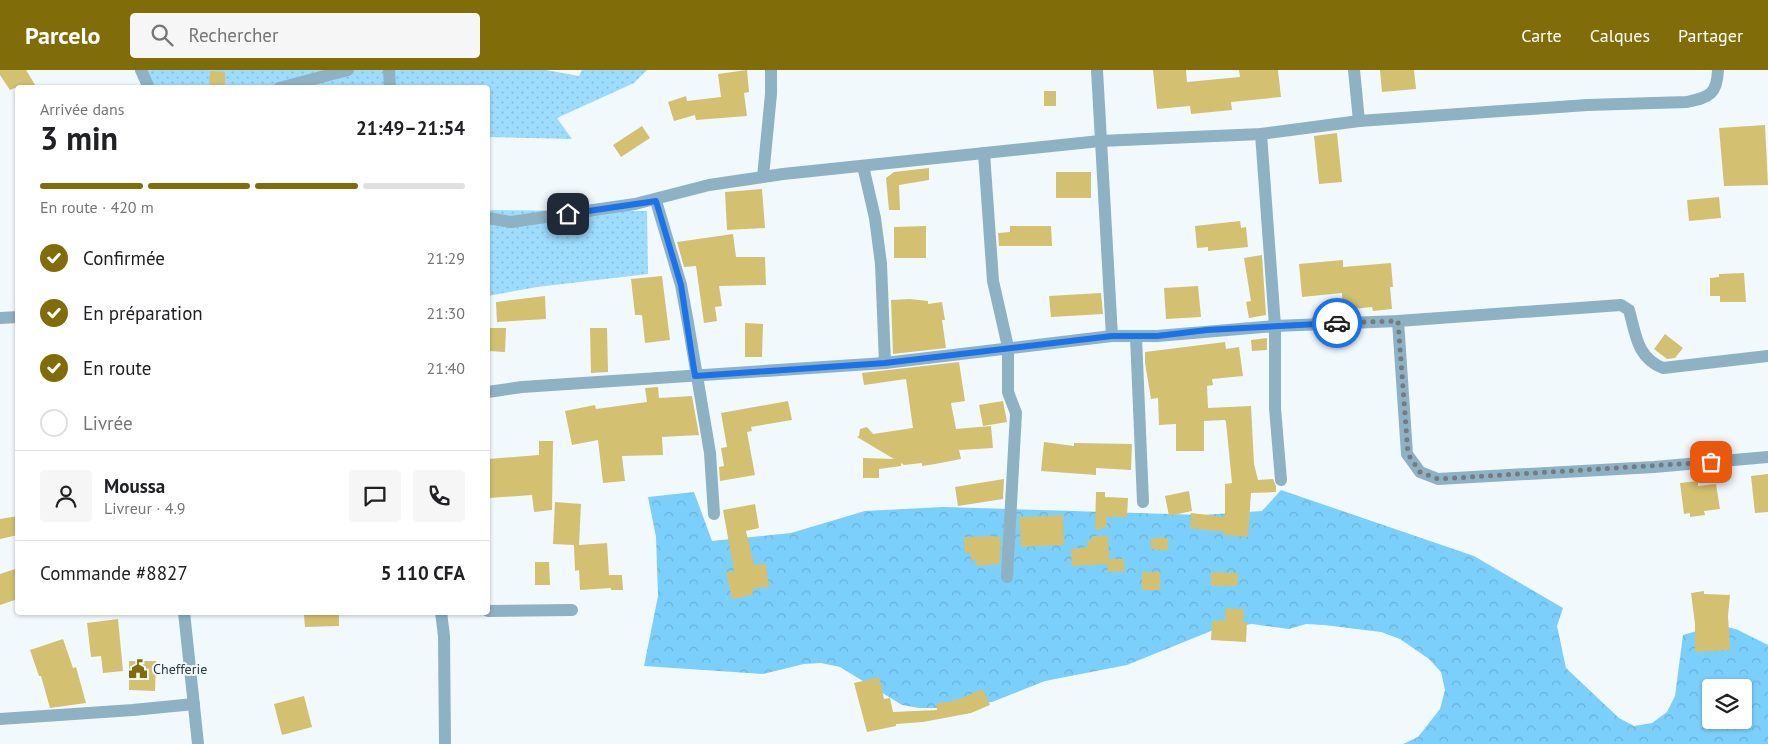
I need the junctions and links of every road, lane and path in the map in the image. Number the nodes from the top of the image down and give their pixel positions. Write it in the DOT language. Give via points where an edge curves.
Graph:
graph roads {
  1 [pos="142,70"];
  2 [pos="348,70"];
  3 [pos="389,70"];
  4 [pos="771,70"];
  5 [pos="1097,70"];
  6 [pos="1354,70"];
  7 [pos="1718,70"];
  8 [pos="148,85"];
  9 [pos="290,85"];
  10 [pos="390,85"];
  11 [pos="1358,121"];
  12 [pos="1261,134"];
  13 [pos="1100,141"];
  14 [pos="984,153"];
  15 [pos="862,166"];
  16 [pos="763,177"];
  17 [pos="656,201"];
  18 [pos="490,218"];
  19 [pos="15,317"];
  20 [pos="0,318"];
  21 [pos="1398,321"];
  22 [pos="1275,326"];
  23 [pos="1112,336"];
  24 [pos="1136,337"];
  25 [pos="1008,347"];
  26 [pos="1768,356"];
  27 [pos="885,363"];
  28 [pos="695,376"];
  29 [pos="490,392"];
  30 [pos="1768,457"];
  31 [pos="1281,480"];
  32 [pos="1143,502"];
  33 [pos="714,514"];
  34 [pos="1007,577"];
  35 [pos="490,610"];
  36 [pos="572,610"];
  37 [pos="184,615"];
  38 [pos="441,615"];
  39 [pos="194,704"];
  40 [pos="0,719"];
  41 [pos="198,744"];
  42 [pos="445,744"];
  1 -- 8 [label="street"];
  2 -- 9 [label="street"];
  3 -- 10 [label="street"];
  4 -- 16 [label="street"];
  5 -- 13 [label="street"];
  6 -- 11 [label="street"];
  7 -- 11 [label="street" via="1712,93 1688,102 1587,105"];
  11 -- 12 [label="street"];
  12 -- 13 [label="street"];
  12 -- 22 [label="street"];
  13 -- 14 [label="street"];
  13 -- 23 [label="street"];
  14 -- 15 [label="street"];
  14 -- 25 [label="street" via="993,281"];
  15 -- 16 [label="street"];
  15 -- 27 [label="street" via="875,218 881,264"];
  16 -- 17 [label="street" via="709,186"];
  17 -- 18 [label="street" via="511,222"];
  17 -- 28 [label="street" via="681,285"];
  19 -- 20 [label="street"];
  21 -- 22 [label="street"];
  21 -- 26 [label="street" via="1621,305 1629,310 1642,353 1651,364 1663,368"];
  21 -- 30 [label="street" via="1408,454 1420,472 1438,479"];
  22 -- 24 [label="street"];
  22 -- 31 [label="street" via="1275,408"];
  23 -- 24 [label="street"];
  23 -- 25 [label="street"];
  24 -- 32 [label="street"];
  25 -- 27 [label="street"];
  25 -- 34 [label="street" via="1008,392 1016,413"];
  27 -- 28 [label="street"];
  28 -- 29 [label="street"];
  28 -- 33 [label="street" via="710,453"];
  35 -- 36 [label="street"];
  37 -- 39 [label="street"];
  38 -- 42 [label="street"];
  39 -- 40 [label="street"];
  39 -- 41 [label="street"];
}
